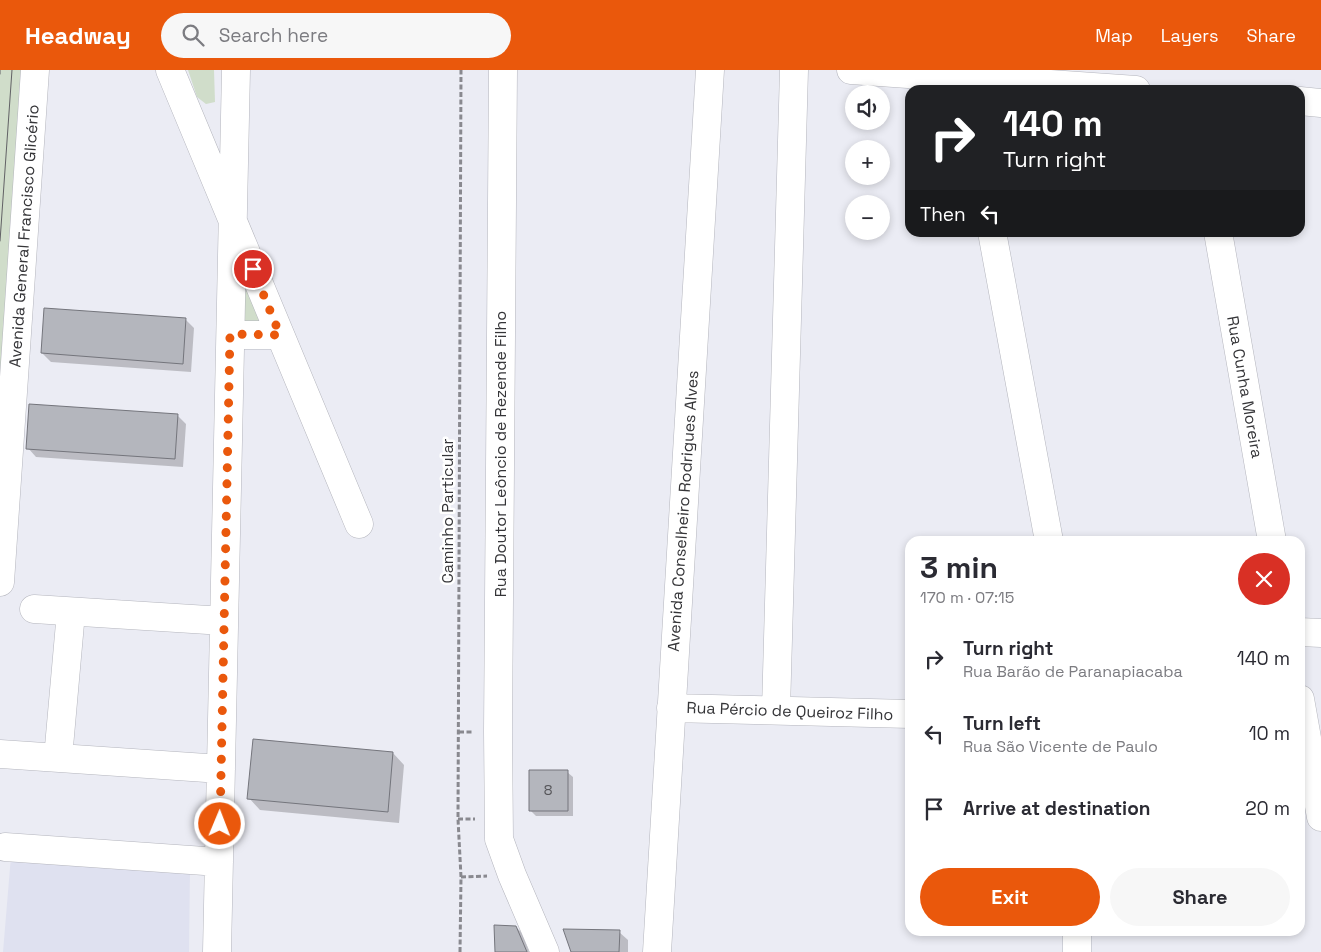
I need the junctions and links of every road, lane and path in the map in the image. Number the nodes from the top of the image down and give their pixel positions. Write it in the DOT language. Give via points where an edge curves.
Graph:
graph roads {
  1 [pos="35,70"];
  2 [pos="170,70"];
  3 [pos="236,70"];
  4 [pos="462,70"];
  5 [pos="503,70"];
  6 [pos="710,70"];
  7 [pos="794,70"];
  8 [pos="851,70"];
  9 [pos="965,84"];
  10 [pos="994,85"];
  11 [pos="1305,101"];
  12 [pos="1321,103"];
  13 [pos="235,118"];
  14 [pos="193,127"];
  15 [pos="233,220"];
  16 [pos="993,237"];
  17 [pos="1219,237"];
  18 [pos="230,334"];
  19 [pos="280,335"];
  20 [pos="359,524"];
  21 [pos="1048,536"];
  22 [pos="1271,536"];
  23 [pos="0,582"];
  24 [pos="34,609"];
  25 [pos="71,612"];
  26 [pos="224,621"];
  27 [pos="1305,632"];
  28 [pos="1321,633"];
  29 [pos="671,708"];
  30 [pos="776,710"];
  31 [pos="905,714"];
  32 [pos="1305,729"];
  33 [pos="0,754"];
  34 [pos="58,758"];
  35 [pos="221,769"];
  36 [pos="1321,817"];
  37 [pos="5,847"];
  38 [pos="219,862"];
  39 [pos="1077,936"];
  40 [pos="217,952"];
  41 [pos="460,952"];
  42 [pos="545,952"];
  43 [pos="657,952"];
  44 [pos="1077,952"];
  1 -- 23 [label="street, Avenida General Francisco Glicério"];
  2 -- 14 [label="street"];
  3 -- 13 [label="street"];
  4 -- 41 [label="path, Caminho Particular"];
  5 -- 42 [label="street, Rua Doutor Leôncio de Rezende Filho" via="499,839"];
  6 -- 29 [label="street, Avenida Conselheiro Rodrigues Alves"];
  7 -- 30 [label="street"];
  8 -- 9 [label="street"];
  9 -- 10 [label="street"];
  11 -- 12 [label="street"];
  13 -- 14 [label="street" via="216,127"];
  13 -- 15 [label="street"];
  14 -- 15 [label="street"];
  15 -- 18 [label="street"];
  15 -- 19 [label="street"];
  16 -- 21 [label="street"];
  17 -- 22 [label="street, Rua Cunha Moreira"];
  18 -- 19 [label="street"];
  18 -- 26 [label="street"];
  19 -- 20 [label="street"];
  24 -- 25 [label="street"];
  25 -- 26 [label="street"];
  25 -- 34 [label="street"];
  26 -- 35 [label="street"];
  27 -- 28 [label="street"];
  29 -- 30 [label="street, Rua Pércio de Queiroz Filho"];
  29 -- 43 [label="street, Avenida Conselheiro Rodrigues Alves"];
  30 -- 31 [label="street, Rua Pércio de Queiroz Filho"];
  32 -- 36 [label="street"];
  33 -- 34 [label="street"];
  34 -- 35 [label="street"];
  35 -- 38 [label="street"];
  37 -- 38 [label="street"];
  38 -- 40 [label="street"];
  39 -- 44 [label="street"];
}
